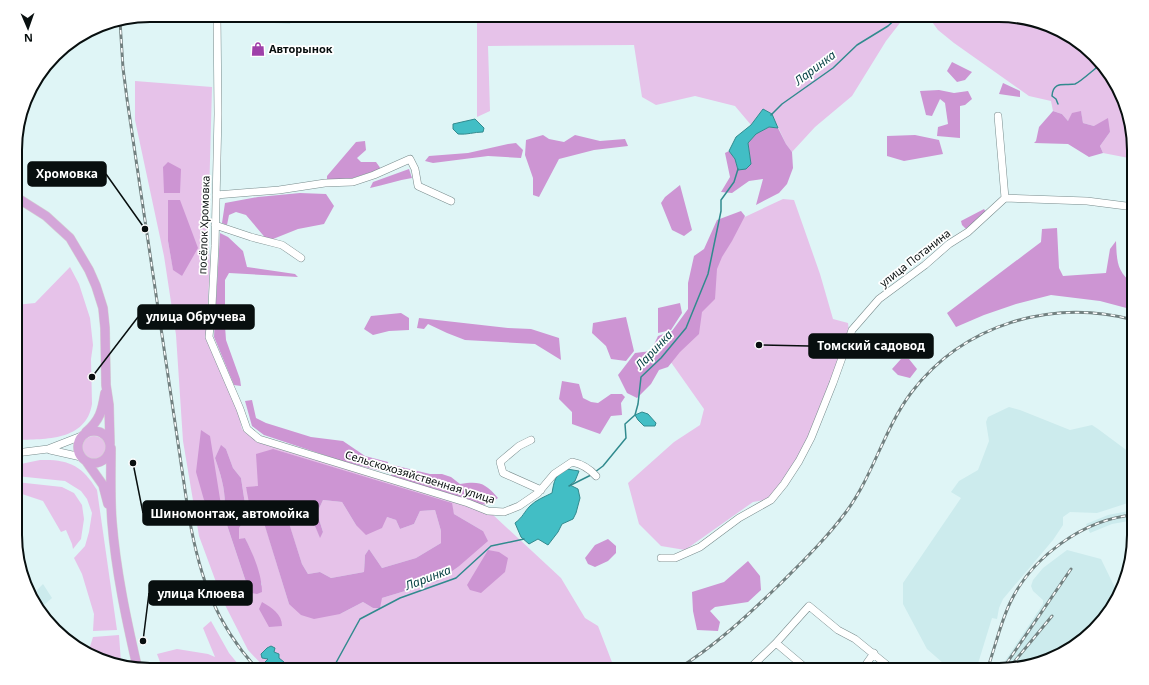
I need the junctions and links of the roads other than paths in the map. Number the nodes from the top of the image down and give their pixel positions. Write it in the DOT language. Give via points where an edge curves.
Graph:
graph roads {
  1 [pos="217,22"];
  2 [pos="998,116"];
  3 [pos="216,194"];
  4 [pos="1006,198"];
  5 [pos="22,201"];
  6 [pos="451,201"];
  7 [pos="1127,206"];
  8 [pos="215,225"];
  9 [pos="300,258"];
  10 [pos="106,385"];
  11 [pos="246,429"];
  12 [pos="84,435"];
  13 [pos="531,440"];
  14 [pos="111,446"];
  15 [pos="48,449"];
  16 [pos="22,452"];
  17 [pos="84,459"];
  18 [pos="594,473"];
  19 [pos="541,490"];
  20 [pos="112,520"];
  21 [pos="661,558"];
  22 [pos="776,643"];
  23 [pos="874,654"];
  24 [pos="136,662"];
  25 [pos="755,663"];
  26 [pos="800,663"];
  27 [pos="867,663"];
  28 [pos="885,663"];
  1 -- 3 [label="street, посёлок Хромовка"];
  2 -- 4 [label="street"];
  3 -- 6 [label="street" via="353,182 410,159 418,186"];
  3 -- 8 [label="street, посёлок Хромовка"];
  4 -- 7 [label="street" via="1087,201"];
  4 -- 21 [label="street, улица Потанина" via="968,232 879,300 852,330 820,416 799,461 771,500 740,518 700,547 675,558"];
  5 -- 10 [label="main road" via="46,216 70,238 89,270 103,308"];
  8 -- 9 [label="street" via="282,245"];
  8 -- 11 [label="street, посёлок Хромовка" via="209,337"];
  10 -- 12 [label="main road" via="100,416"];
  10 -- 14 [label="main road"];
  11 -- 19 [label="street, Сельскохозяйственная улица" via="259,439 488,511 504,512 519,506"];
  12 -- 14 [label="main road" via="91,431 100,432 107,436"];
  12 -- 15 [label="street"];
  12 -- 17 [label="main road" via="78,446"];
  13 -- 19 [label="street" via="519,446 500,462 503,473"];
  14 -- 17 [label="main road" via="108,456 102,462 94,464"];
  14 -- 20 [label="main road"];
  15 -- 16 [label="street"];
  15 -- 17 [label="street"];
  17 -- 20 [label="main road" via="103,485"];
  18 -- 19 [label="street, Сельскохозяйственная улица" via="579,463 572,462 554,474"];
  20 -- 24 [label="main road" via="120,585"];
  22 -- 23 [label="street" via="809,606 838,630"];
  22 -- 25 [label="street"];
  22 -- 26 [label="street"];
  23 -- 27 [label="street"];
  23 -- 28 [label="street"];
}
